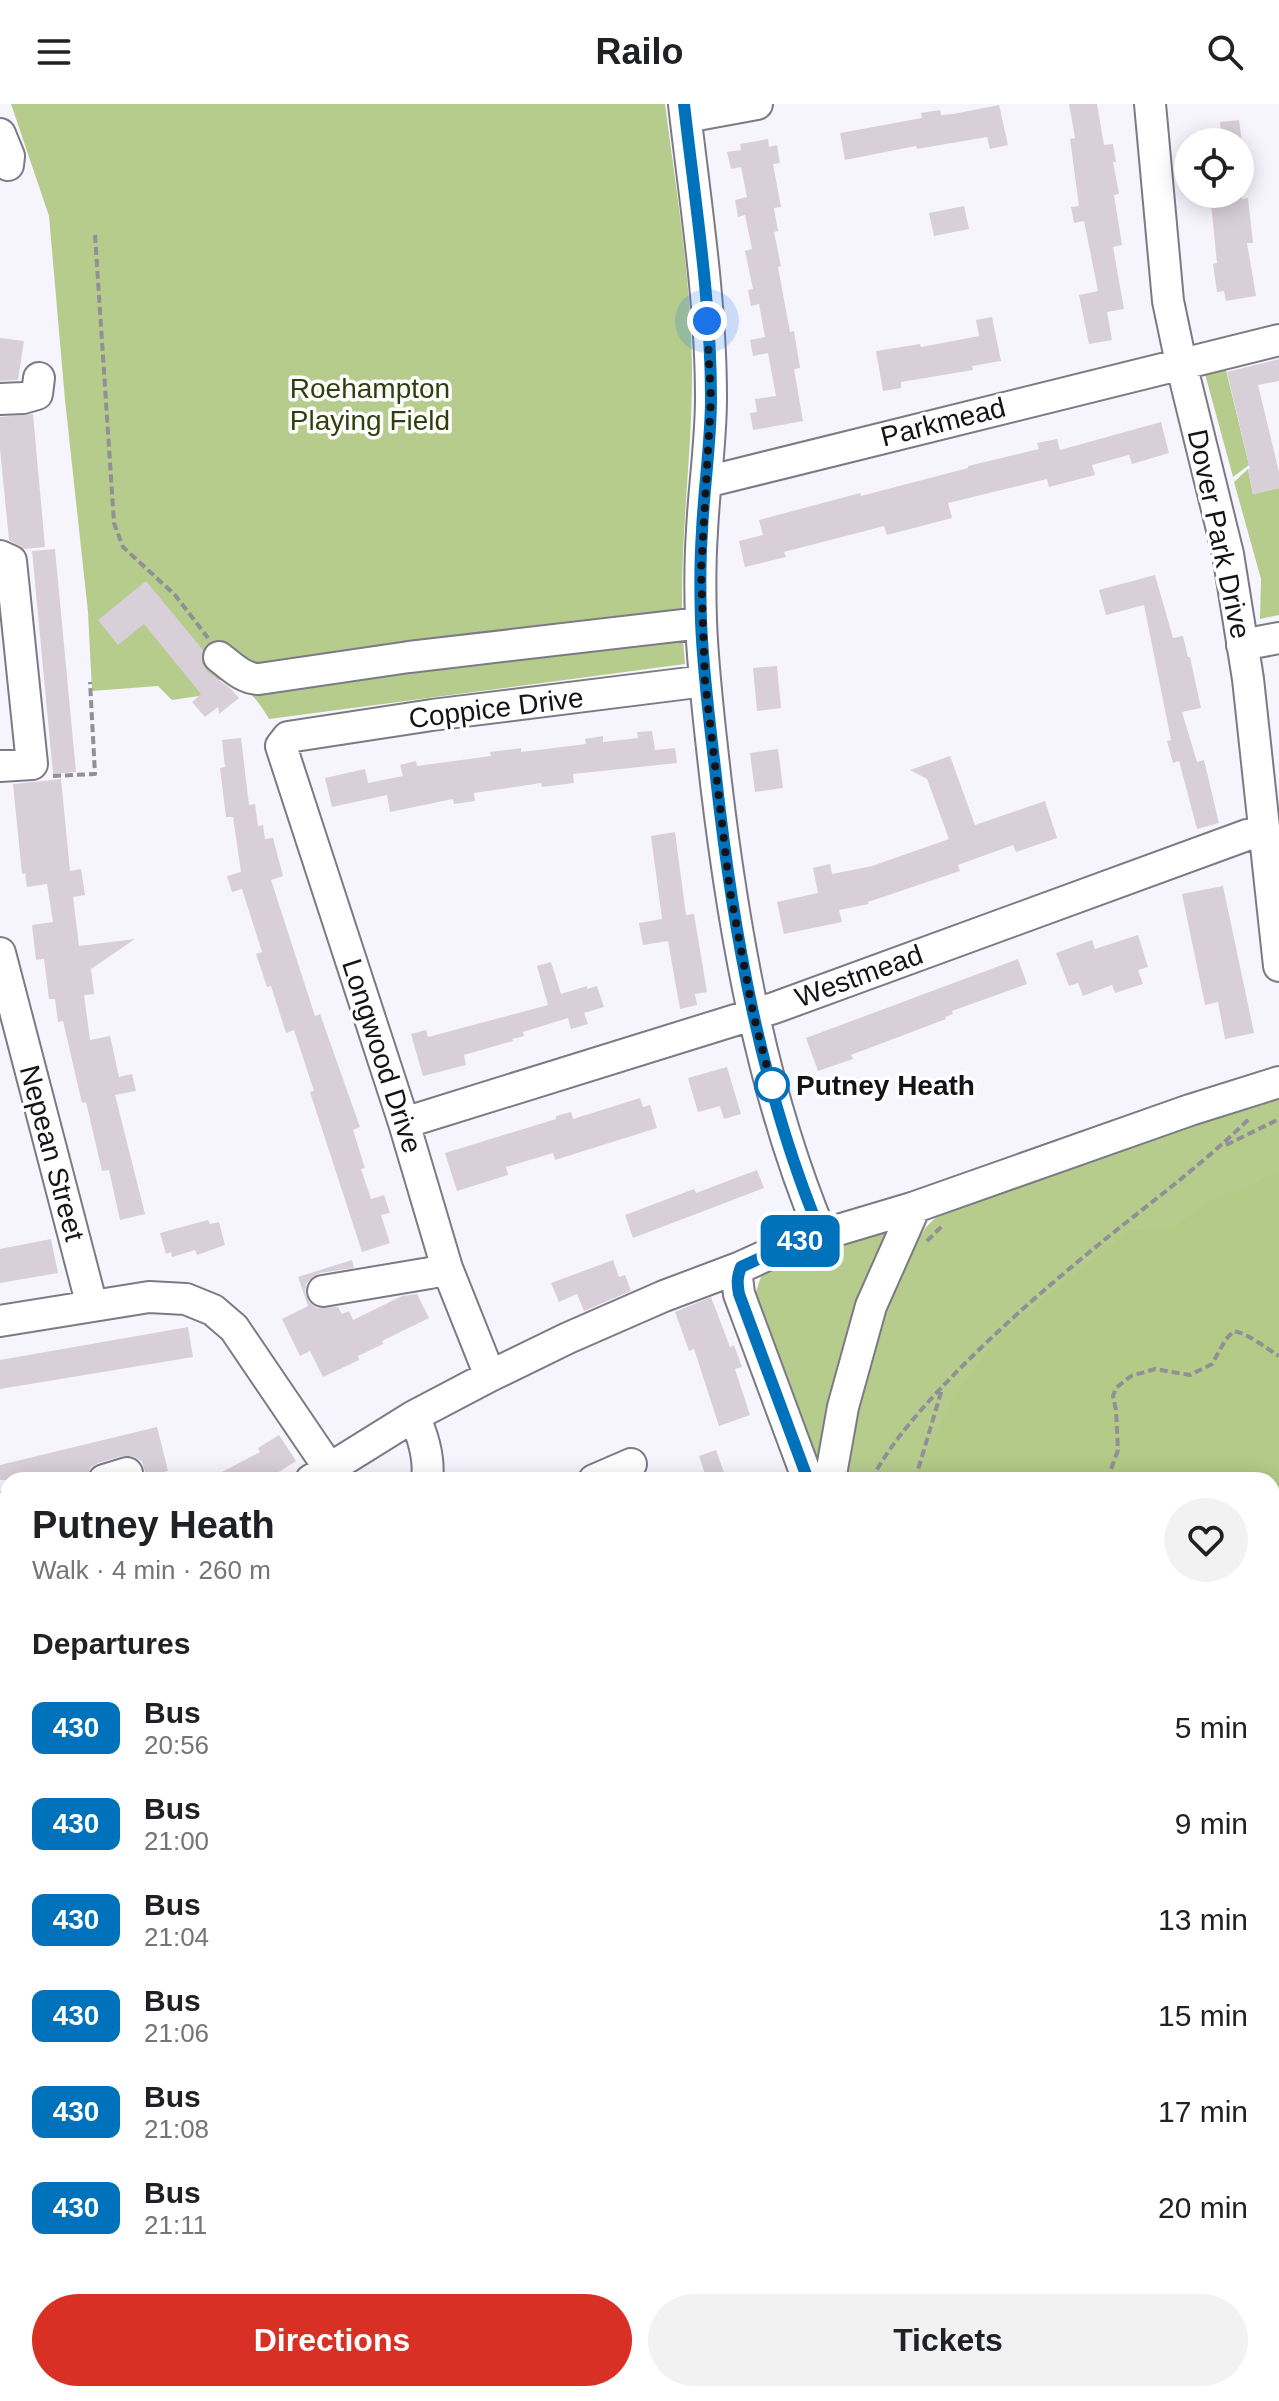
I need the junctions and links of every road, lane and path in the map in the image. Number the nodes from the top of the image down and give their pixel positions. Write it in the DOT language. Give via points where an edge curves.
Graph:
graph roads {
  1 [pos="757,104"];
  2 [pos="1150,104"];
  3 [pos="685,111"];
  4 [pos="0,134"];
  5 [pos="8,165"];
  6 [pos="95,235"];
  7 [pos="1279,340"];
  8 [pos="1181,363"];
  9 [pos="39,378"];
  10 [pos="0,399"];
  11 [pos="706,482"];
  12 [pos="0,556"];
  13 [pos="701,623"];
  14 [pos="1279,638"];
  15 [pos="1242,645"];
  16 [pos="219,657"];
  17 [pos="705,681"];
  18 [pos="90,682"];
  19 [pos="288,737"];
  20 [pos="32,764"];
  21 [pos="0,766"];
  22 [pos="1264,832"];
  23 [pos="1276,914"];
  24 [pos="0,953"];
  25 [pos="1279,966"];
  26 [pos="6,1000"];
  27 [pos="753,1013"];
  28 [pos="1279,1082"];
  29 [pos="1253,1115"];
  30 [pos="1279,1119"];
  31 [pos="404,1123"];
  32 [pos="1220,1148"];
  33 [pos="915,1207"];
  34 [pos="948,1219"];
  35 [pos="821,1234"];
  36 [pos="918,1246"];
  37 [pos="741,1267"];
  38 [pos="447,1268"];
  39 [pos="323,1291"];
  40 [pos="92,1306"];
  41 [pos="0,1321"];
  42 [pos="1279,1356"];
  43 [pos="490,1376"];
  44 [pos="942,1387"];
  45 [pos="414,1416"];
  46 [pos="631,1464"];
  47 [pos="319,1472"];
  48 [pos="323,1472"];
  49 [pos="428,1472"];
  50 [pos="613,1472"];
  51 [pos="805,1472"];
  52 [pos="831,1472"];
  53 [pos="875,1472"];
  54 [pos="917,1472"];
  55 [pos="1110,1472"];
  1 -- 3 [label="street"];
  2 -- 8 [label="street, Dover Park Drive" via="1168,301"];
  3 -- 11 [label="street" via="707,321 711,399"];
  4 -- 5 [label="street"];
  6 -- 16 [label="path" via="114,523 123,547 175,595"];
  7 -- 8 [label="street, Parkmead"];
  8 -- 11 [label="street, Parkmead"];
  8 -- 15 [label="street, Dover Park Drive" via="1228,554"];
  9 -- 10 [label="street" via="37,394"];
  11 -- 13 [label="street"];
  12 -- 20 [label="street" via="11,561"];
  13 -- 16 [label="street" via="259,679 241,674"];
  13 -- 17 [label="street"];
  14 -- 15 [label="street"];
  15 -- 22 [label="street, Dover Park Drive"];
  17 -- 19 [label="street, Coppice Drive"];
  17 -- 27 [label="street" via="730,891"];
  18 -- 20 [label="path" via="95,774 44,776"];
  19 -- 31 [label="street, Longwood Drive" via="281,746"];
  20 -- 21 [label="street"];
  22 -- 23 [label="street, Dover Park Drive"];
  22 -- 27 [label="street, Westmead"];
  23 -- 25 [label="street, Dover Park Drive"];
  24 -- 26 [label="street, Nepean Street"];
  26 -- 40 [label="street, Nepean Street"];
  27 -- 31 [label="street, Westmead"];
  27 -- 35 [label="street"];
  28 -- 33 [label="street"];
  29 -- 32 [label="path"];
  30 -- 32 [label="path"];
  31 -- 38 [label="street, Longwood Drive"];
  32 -- 44 [label="path" via="1012,1317"];
  33 -- 35 [label="street"];
  33 -- 52 [label="street" via="871,1306"];
  34 -- 36 [label="path"];
  35 -- 37 [label="street"];
  37 -- 43 [label="street" via="664,1296"];
  37 -- 51 [label="street" via="739,1294"];
  38 -- 39 [label="street"];
  38 -- 43 [label="street, Longwood Drive"];
  40 -- 41 [label="street"];
  40 -- 47 [label="street" via="149,1297 186,1299 213,1310 234,1328"];
  42 -- 55 [label="path" via="1234,1331 1212,1364 1190,1375 1155,1369 1131,1376 1113,1396 1118,1450"];
  43 -- 45 [label="street"];
  44 -- 53 [label="path" via="909,1422"];
  44 -- 54 [label="path"];
  45 -- 48 [label="street"];
  45 -- 49 [label="street"];
  46 -- 50 [label="street"];
}
